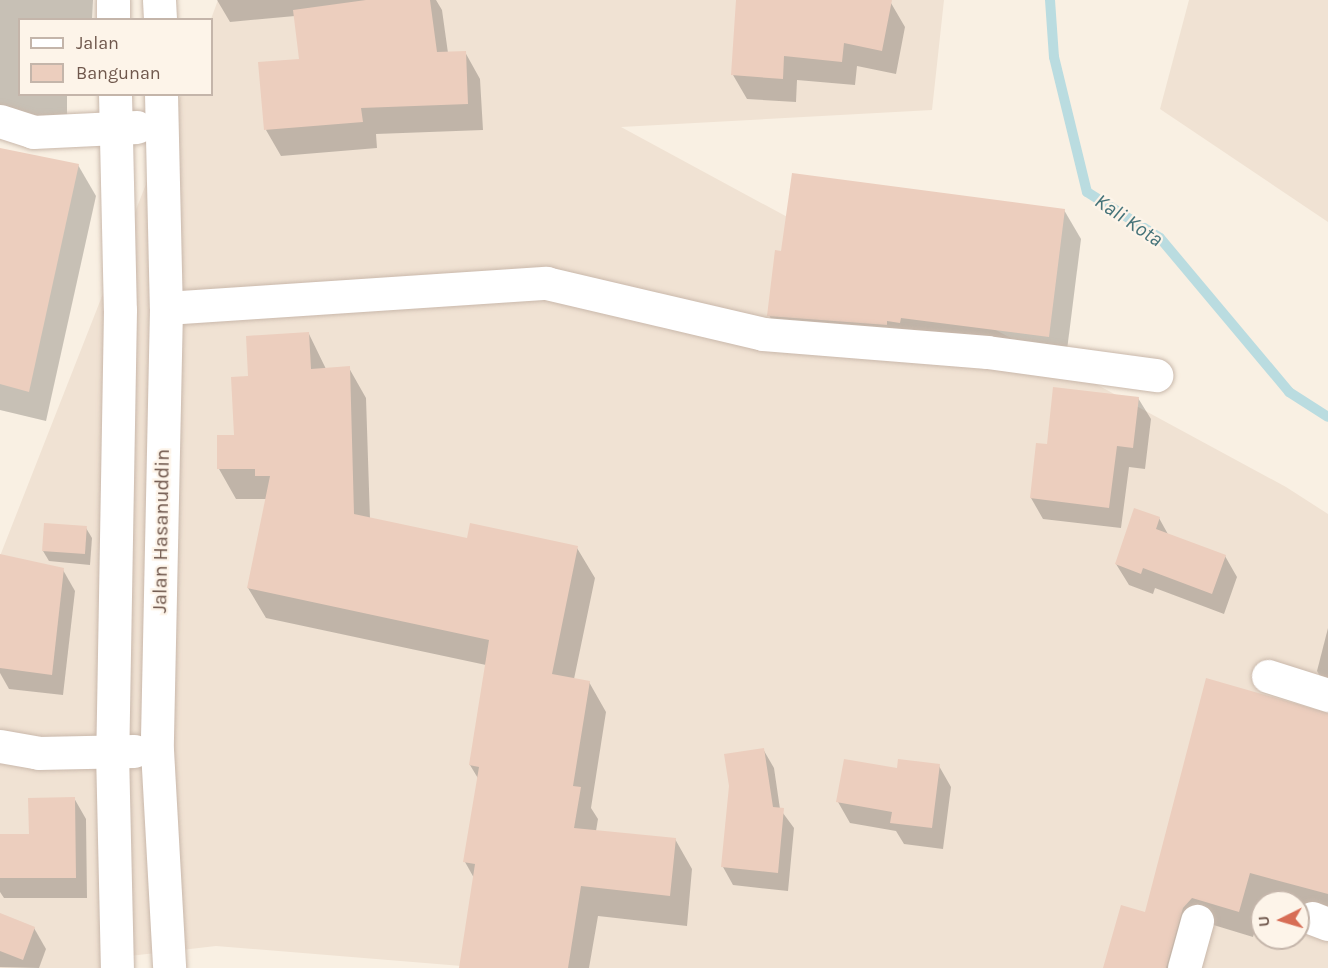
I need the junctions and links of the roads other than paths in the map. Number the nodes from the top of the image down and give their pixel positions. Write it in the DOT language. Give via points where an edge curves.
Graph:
graph roads {
  1 [pos="113,0"];
  2 [pos="159,0"];
  3 [pos="113,18"];
  4 [pos="160,18"];
  5 [pos="115,96"];
  6 [pos="162,110"];
  7 [pos="0,121"];
  8 [pos="116,128"];
  9 [pos="166,308"];
  10 [pos="1156,375"];
  11 [pos="1268,676"];
  12 [pos="1328,695"];
  13 [pos="0,746"];
  14 [pos="157,750"];
  15 [pos="112,751"];
  16 [pos="1197,921"];
  17 [pos="117,968"];
  18 [pos="169,968"];
  19 [pos="1184,968"];
  1 -- 3 [label="street"];
  2 -- 4 [label="street"];
  5 -- 8 [label="street"];
  6 -- 8 [label="street"];
  6 -- 9 [label="street, Jalan Hasanuddin"];
  7 -- 8 [label="street" via="33,132"];
  8 -- 15 [label="street" via="120,310"];
  9 -- 10 [label="street" via="546,283 763,334 987,352"];
  9 -- 14 [label="street, Jalan Hasanuddin"];
  11 -- 12 [label="street"];
  13 -- 15 [label="street" via="38,753"];
  14 -- 15 [label="street"];
  14 -- 18 [label="street, Jalan Hasanuddin"];
  15 -- 17 [label="street"];
  16 -- 19 [label="street"];
}
